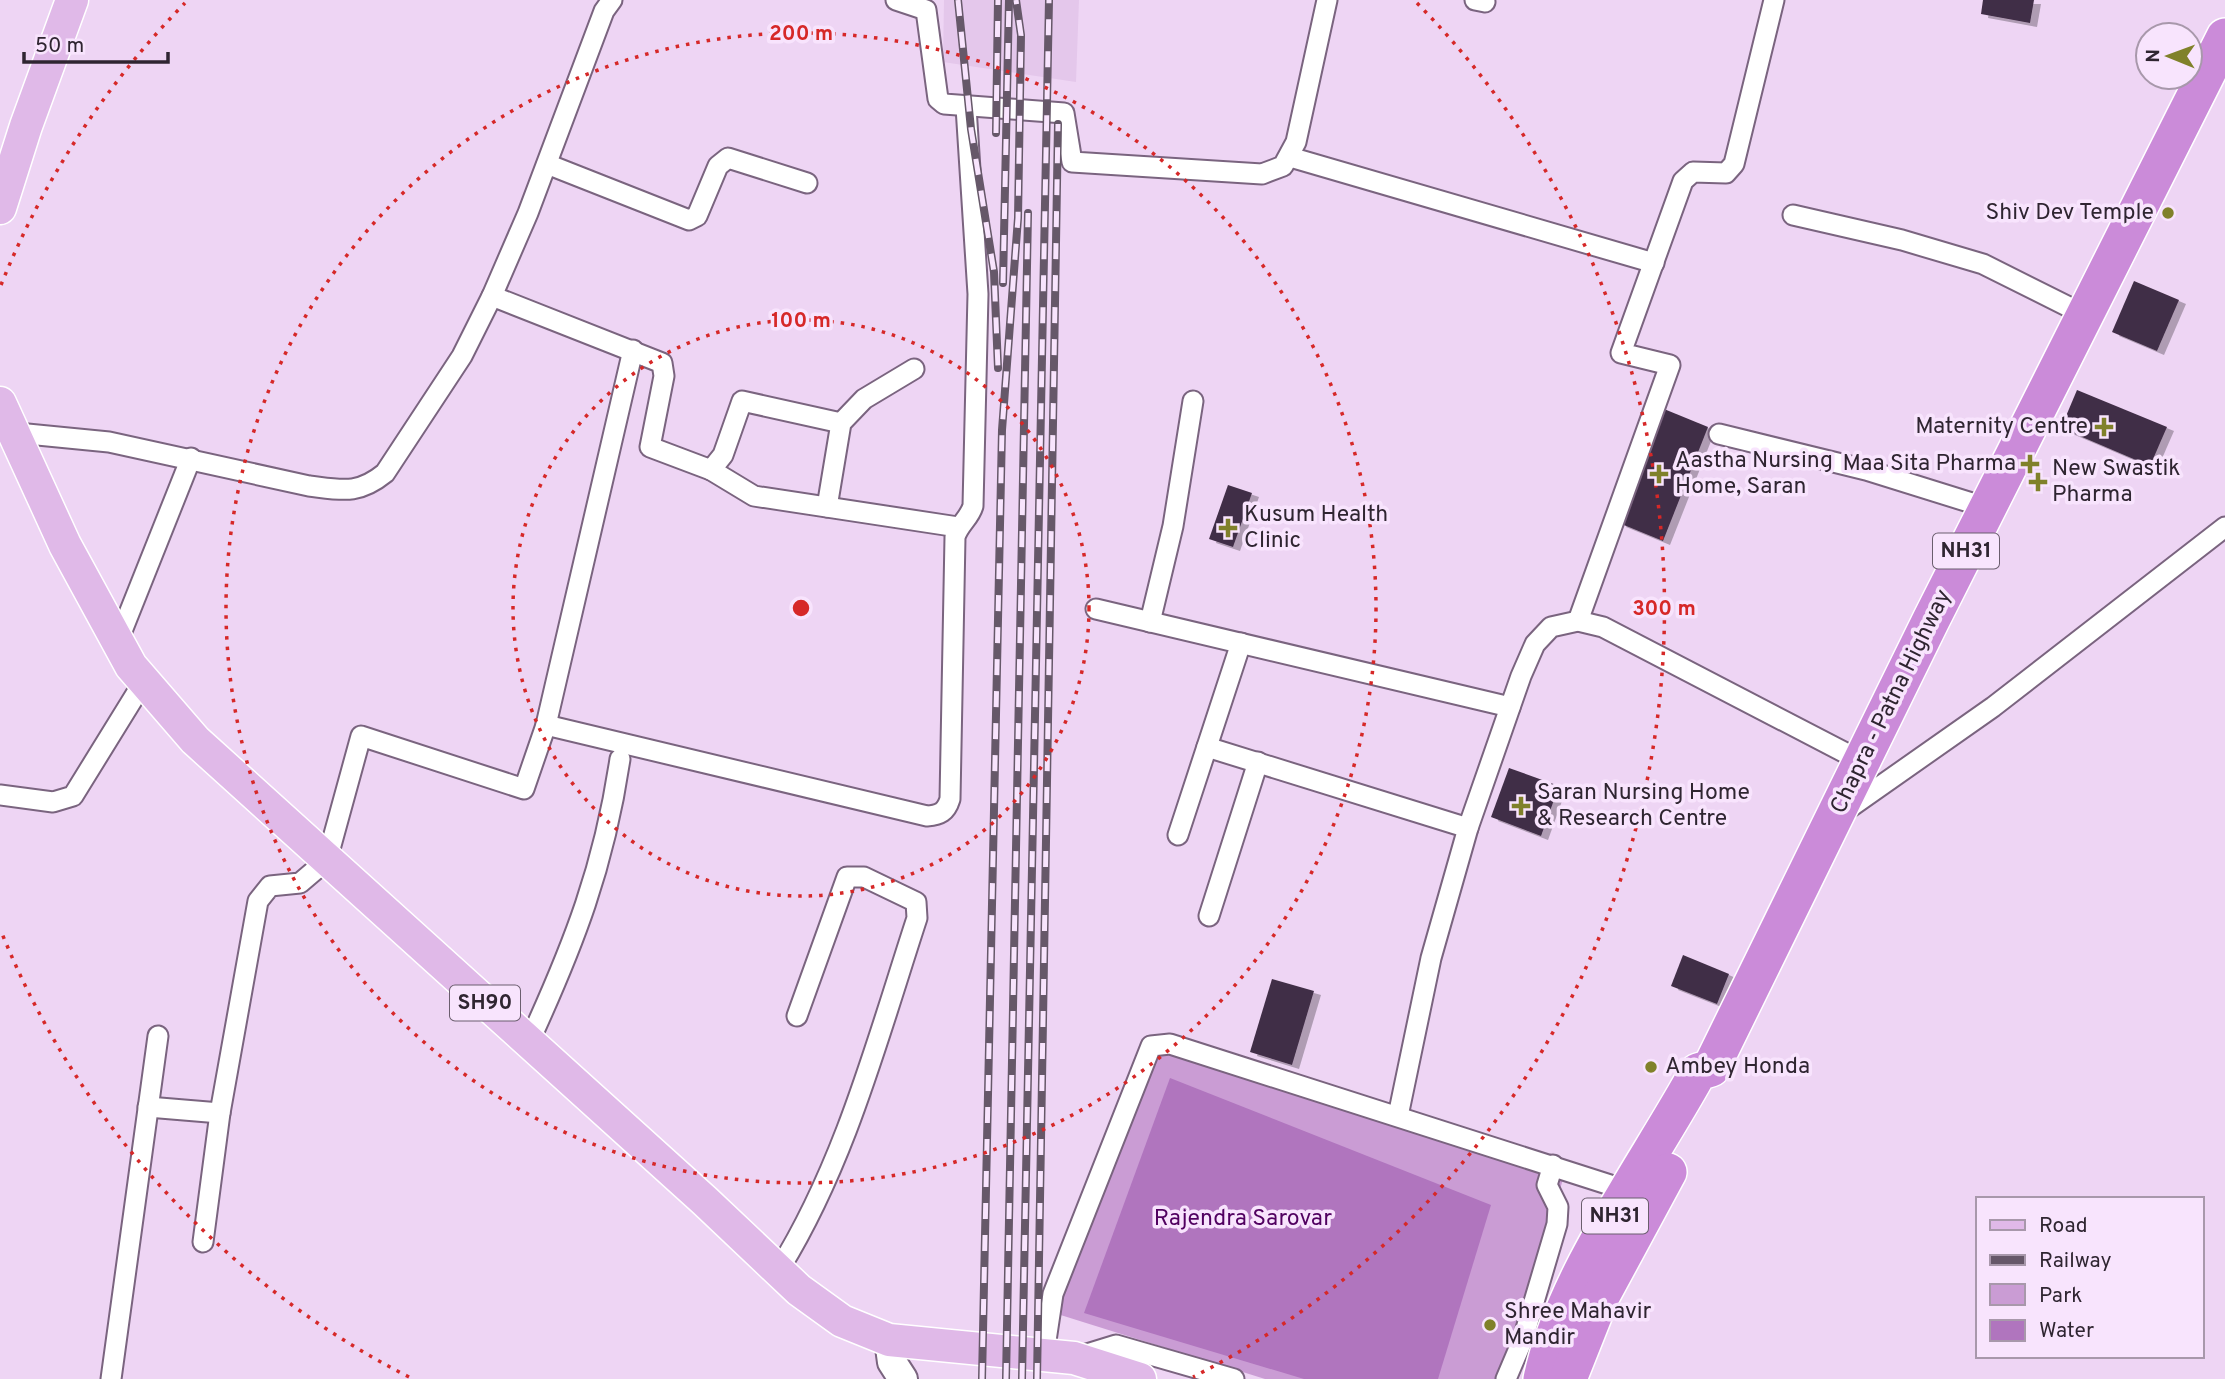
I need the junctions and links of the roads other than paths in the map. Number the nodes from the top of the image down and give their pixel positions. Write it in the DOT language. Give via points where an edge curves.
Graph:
graph roads {
  1 [pos="72,0"];
  2 [pos="612,0"];
  3 [pos="896,0"];
  4 [pos="1327,0"];
  5 [pos="1773,0"];
  6 [pos="2225,37"];
  7 [pos="966,107"];
  8 [pos="1290,157"];
  9 [pos="547,164"];
  10 [pos="807,183"];
  11 [pos="0,208"];
  12 [pos="1793,215"];
  13 [pos="1654,263"];
  14 [pos="492,296"];
  15 [pos="2085,315"];
  16 [pos="633,350"];
  17 [pos="915,369"];
  18 [pos="1193,401"];
  19 [pos="0,403"];
  20 [pos="841,423"];
  21 [pos="6,432"];
  22 [pos="1718,434"];
  23 [pos="191,458"];
  24 [pos="711,470"];
  25 [pos="827,507"];
  26 [pos="1988,508"];
  27 [pos="958,527"];
  28 [pos="2225,527"];
  29 [pos="1096,609"];
  30 [pos="1150,621"];
  31 [pos="1578,621"];
  32 [pos="118,641"];
  33 [pos="1241,643"];
  34 [pos="144,681"];
  35 [pos="1510,707"];
  36 [pos="546,725"];
  37 [pos="1207,747"];
  38 [pos="621,760"];
  39 [pos="1861,761"];
  40 [pos="1258,762"];
  41 [pos="0,795"];
  42 [pos="1835,817"];
  43 [pos="1468,828"];
  44 [pos="1178,835"];
  45 [pos="327,860"];
  46 [pos="1209,916"];
  47 [pos="797,1016"];
  48 [pos="158,1036"];
  49 [pos="529,1042"];
  50 [pos="1711,1068"];
  51 [pos="148,1107"];
  52 [pos="220,1113"];
  53 [pos="1398,1116"];
  54 [pos="1553,1165"];
  55 [pos="1629,1191"];
  56 [pos="203,1242"];
  57 [pos="778,1271"];
  58 [pos="889,1340"];
  59 [pos="1059,1356"];
  60 [pos="111,1379"];
  61 [pos="903,1379"];
  62 [pos="1140,1379"];
  63 [pos="1234,1379"];
  64 [pos="1506,1379"];
  65 [pos="1542,1379"];
  66 [pos="1568,1379"];
  1 -- 11 [label="main road"];
  2 -- 9 [label="street" via="604,10"];
  3 -- 7 [label="street" via="926,10 938,99"];
  4 -- 8 [label="street"];
  5 -- 13 [label="street" via="1732,169 1721,174 1687,175"];
  6 -- 15 [label="highway, Chapra - Patna Highway / NH31"];
  7 -- 8 [label="street" via="1064,113 1072,162 1262,174 1283,166"];
  7 -- 27 [label="street" via="978,354 973,506"];
  8 -- 13 [label="street"];
  9 -- 10 [label="street" via="689,220 696,216 718,166 728,158"];
  9 -- 14 [label="street"];
  12 -- 15 [label="street" via="1983,264"];
  13 -- 31 [label="street" via="1622,353 1670,365"];
  14 -- 16 [label="street"];
  14 -- 23 [label="street" via="462,356 385,473 369,486 340,490 309,486"];
  15 -- 26 [label="highway, Chapra - Patna Highway / NH31"];
  16 -- 24 [label="street" via="664,367 650,447"];
  16 -- 36 [label="street"];
  17 -- 20 [label="street" via="864,400"];
  18 -- 30 [label="street" via="1173,526"];
  19 -- 21 [label="main road, SH90"];
  20 -- 24 [label="street" via="742,401 723,455"];
  20 -- 25 [label="street"];
  21 -- 23 [label="street" via="78,437"];
  21 -- 32 [label="main road, SH90"];
  22 -- 26 [label="street" via="1866,470"];
  23 -- 32 [label="street"];
  24 -- 25 [label="street" via="754,496"];
  25 -- 27 [label="street"];
  26 -- 39 [label="highway, Chapra - Patna Highway / NH31"];
  27 -- 36 [label="street" via="950,799 939,816"];
  28 -- 42 [label="street" via="1993,707"];
  29 -- 30 [label="street"];
  30 -- 33 [label="street"];
  31 -- 35 [label="street" via="1551,627 1535,644"];
  31 -- 39 [label="street" via="1603,627"];
  32 -- 34 [label="main road, SH90"];
  33 -- 35 [label="street"];
  33 -- 37 [label="street"];
  34 -- 41 [label="street" via="73,796 53,802"];
  34 -- 45 [label="main road, SH90" via="195,740"];
  35 -- 43 [label="street"];
  36 -- 45 [label="street" via="524,789 361,736"];
  37 -- 40 [label="street"];
  37 -- 44 [label="street"];
  38 -- 49 [label="street" via="591,894"];
  39 -- 42 [label="highway, Chapra - Patna Highway / NH31"];
  40 -- 43 [label="street"];
  40 -- 46 [label="street"];
  42 -- 50 [label="highway, Chapra - Patna Highway / NH31"];
  43 -- 53 [label="street" via="1431,958"];
  45 -- 49 [label="main road, SH90"];
  45 -- 52 [label="street" via="306,881 270,886 258,901"];
  47 -- 57 [label="street" via="847,877 864,877 916,902 917,918 832,1164 805,1228"];
  48 -- 51 [label="street"];
  49 -- 57 [label="main road, SH90"];
  50 -- 55 [label="highway, Chapra - Patna Highway / NH31" via="1698,1072"];
  50 -- 66 [label="highway, Chapra - Patna Highway / NH31" via="1717,1082 1601,1296"];
  51 -- 52 [label="street"];
  51 -- 60 [label="street"];
  52 -- 56 [label="street"];
  53 -- 54 [label="street"];
  53 -- 59 [label="street" via="1170,1044 1151,1046 1053,1294"];
  54 -- 55 [label="street"];
  54 -- 64 [label="street" via="1547,1185 1558,1207 1557,1224 1523,1339"];
  55 -- 65 [label="highway, Chapra - Patna Highway / NH31" via="1555,1329"];
  57 -- 58 [label="main road, SH90" via="842,1321"];
  58 -- 59 [label="main road, SH90"];
  58 -- 61 [label="street" via="892,1362"];
  59 -- 62 [label="main road, SH90"];
  59 -- 63 [label="street" via="1116,1345"];
}
